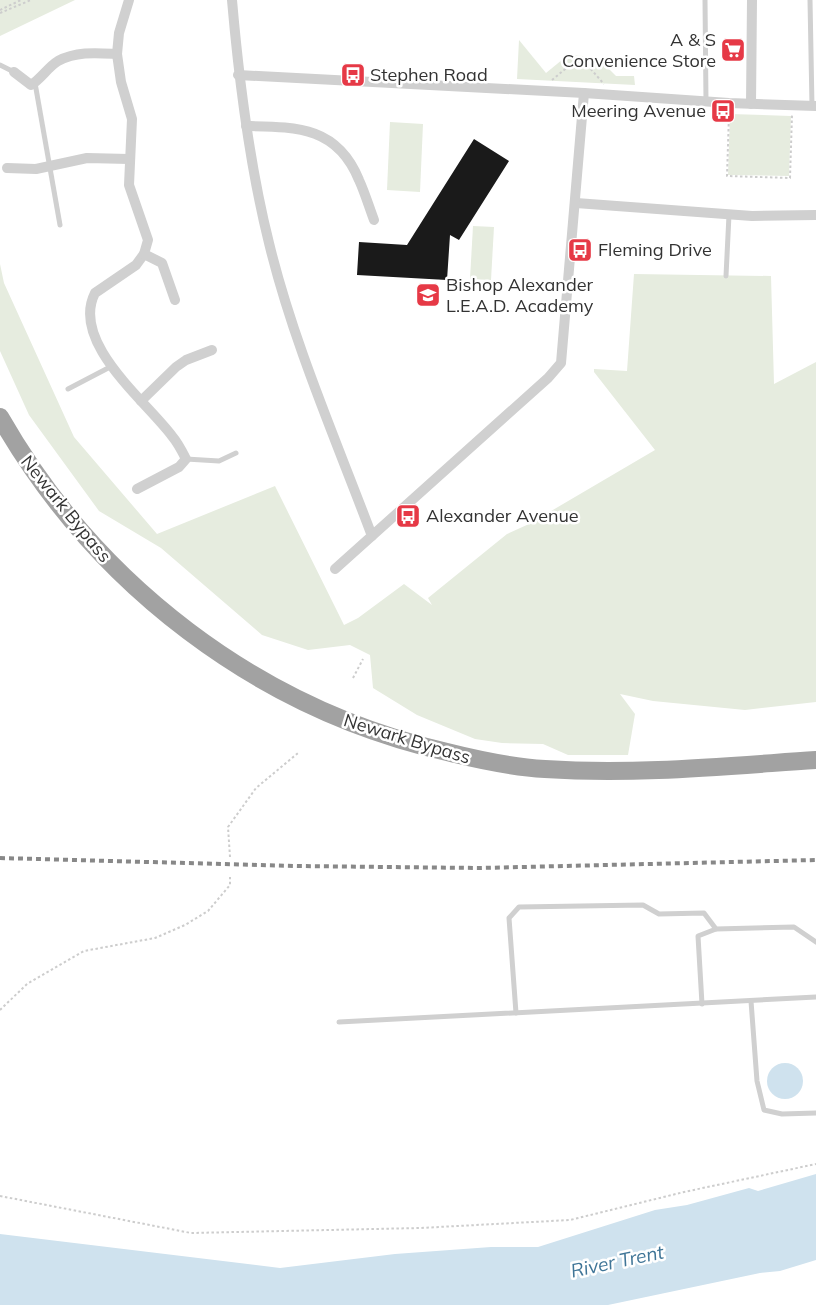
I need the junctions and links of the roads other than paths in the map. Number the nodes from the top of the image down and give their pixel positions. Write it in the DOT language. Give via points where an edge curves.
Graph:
graph roads {
  1 [pos="129,0"];
  2 [pos="232,0"];
  3 [pos="705,0"];
  4 [pos="752,0"];
  5 [pos="810,0"];
  6 [pos="116,54"];
  7 [pos="0,65"];
  8 [pos="14,72"];
  9 [pos="238,74"];
  10 [pos="33,84"];
  11 [pos="584,93"];
  12 [pos="706,102"];
  13 [pos="751,104"];
  14 [pos="814,106"];
  15 [pos="246,126"];
  16 [pos="129,159"];
  17 [pos="49,167"];
  18 [pos="7,168"];
  19 [pos="576,203"];
  20 [pos="729,215"];
  21 [pos="816,215"];
  22 [pos="374,220"];
  23 [pos="60,225"];
  24 [pos="144,254"];
  25 [pos="726,276"];
  26 [pos="174,300"];
  27 [pos="212,350"];
  28 [pos="112,366"];
  29 [pos="68,389"];
  30 [pos="141,401"];
  31 [pos="0,417"];
  32 [pos="236,453"];
  33 [pos="186,459"];
  34 [pos="137,489"];
  35 [pos="372,536"];
  36 [pos="335,568"];
  37 [pos="816,760"];
  38 [pos="716,930"];
  39 [pos="816,942"];
  40 [pos="816,997"];
  41 [pos="751,1001"];
  42 [pos="702,1004"];
  43 [pos="516,1013"];
  44 [pos="339,1022"];
  45 [pos="816,1113"];
  1 -- 6 [label="street"];
  2 -- 9 [label="street"];
  3 -- 12 [label="lane"];
  4 -- 13 [label="street"];
  5 -- 14 [label="lane"];
  6 -- 10 [label="street" via="86,52 72,56 58,62"];
  6 -- 16 [label="street" via="132,119"];
  7 -- 8 [label="lane"];
  8 -- 10 [label="street"];
  9 -- 11 [label="street"];
  9 -- 15 [label="street"];
  10 -- 17 [label="lane"];
  11 -- 12 [label="street"];
  11 -- 19 [label="street"];
  12 -- 13 [label="street"];
  13 -- 14 [label="street"];
  15 -- 22 [label="street" via="299,128 317,134 334,146 353,168"];
  15 -- 35 [label="street" via="268,242 280,282"];
  16 -- 17 [label="street" via="87,158"];
  16 -- 24 [label="street" via="132,197 148,240"];
  17 -- 18 [label="street" via="36,170"];
  17 -- 23 [label="lane" via="57,195"];
  19 -- 20 [label="street"];
  19 -- 35 [label="street" via="561,363"];
  20 -- 21 [label="street"];
  20 -- 25 [label="lane"];
  24 -- 26 [label="street" via="162,263"];
  24 -- 28 [label="street" via="136,265 99,288 89,308 90,325"];
  27 -- 30 [label="street" via="176,367"];
  28 -- 29 [label="lane"];
  28 -- 30 [label="street"];
  30 -- 33 [label="street" via="172,435"];
  31 -- 37 [label="highway, Newark Bypass" via="23,455 81,533 144,596 239,667 337,718 424,747 480,760 544,769 703,768"];
  32 -- 33 [label="lane" via="219,461"];
  33 -- 34 [label="street" via="169,473"];
  35 -- 36 [label="street"];
  38 -- 39 [label="lane" via="794,926"];
  38 -- 42 [label="lane" via="698,936"];
  38 -- 43 [label="lane" via="704,913 659,914 643,905 519,908 509,918"];
  40 -- 41 [label="lane"];
  41 -- 42 [label="lane"];
  41 -- 45 [label="lane" via="757,1081 764,1110 782,1114"];
  42 -- 43 [label="lane"];
  43 -- 44 [label="lane"];
}
